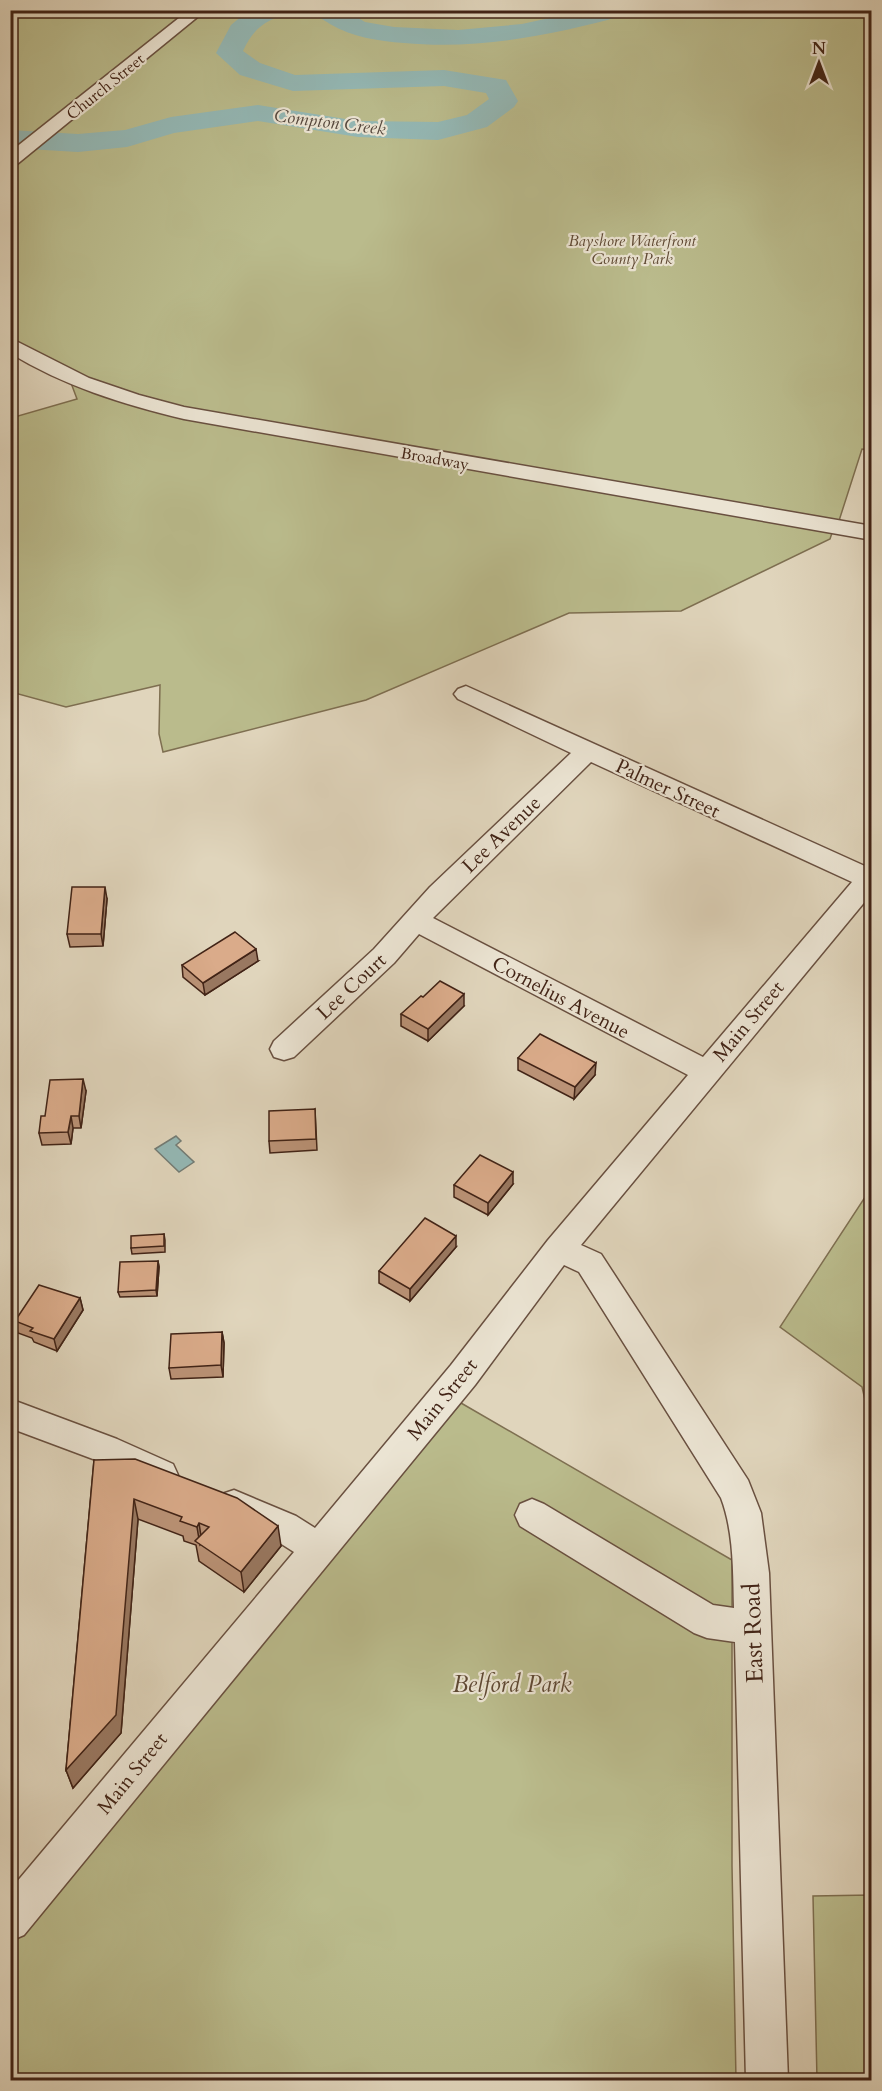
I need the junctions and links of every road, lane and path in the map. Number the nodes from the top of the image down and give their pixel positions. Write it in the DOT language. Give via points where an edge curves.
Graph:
graph roads {
  1 [pos="199,10"];
  2 [pos="10,161"];
  3 [pos="10,344"];
  4 [pos="872,533"];
  5 [pos="466,694"];
  6 [pos="589,750"];
  7 [pos="870,878"];
  8 [pos="416,921"];
  9 [pos="284,1049"];
  10 [pos="706,1072"];
  11 [pos="559,1249"];
  12 [pos="10,1413"];
  13 [pos="532,1515"];
  14 [pos="319,1549"];
  15 [pos="753,1628"];
  16 [pos="10,1921"];
  17 [pos="767,2080"];
  1 -- 2 [label="street, Church Street"];
  3 -- 4 [label="street, Broadway" via="78,382 161,409"];
  5 -- 6 [label="street, Palmer Street"];
  6 -- 7 [label="street, Palmer Street"];
  6 -- 8 [label="street, Lee Avenue" via="439,894"];
  7 -- 10 [label="street, Main Street"];
  8 -- 9 [label="street, Lee Court"];
  8 -- 10 [label="street, Cornelius Avenue"];
  10 -- 11 [label="street, Main Street"];
  11 -- 14 [label="street, Main Street" via="463,1375"];
  11 -- 15 [label="street, East Road" via="590,1263 736,1491 748,1540"];
  12 -- 14 [label="street" via="262,1517"];
  13 -- 15 [label="street" via="707,1621"];
  14 -- 16 [label="street, Main Street"];
  15 -- 17 [label="street, East Road"];
}
